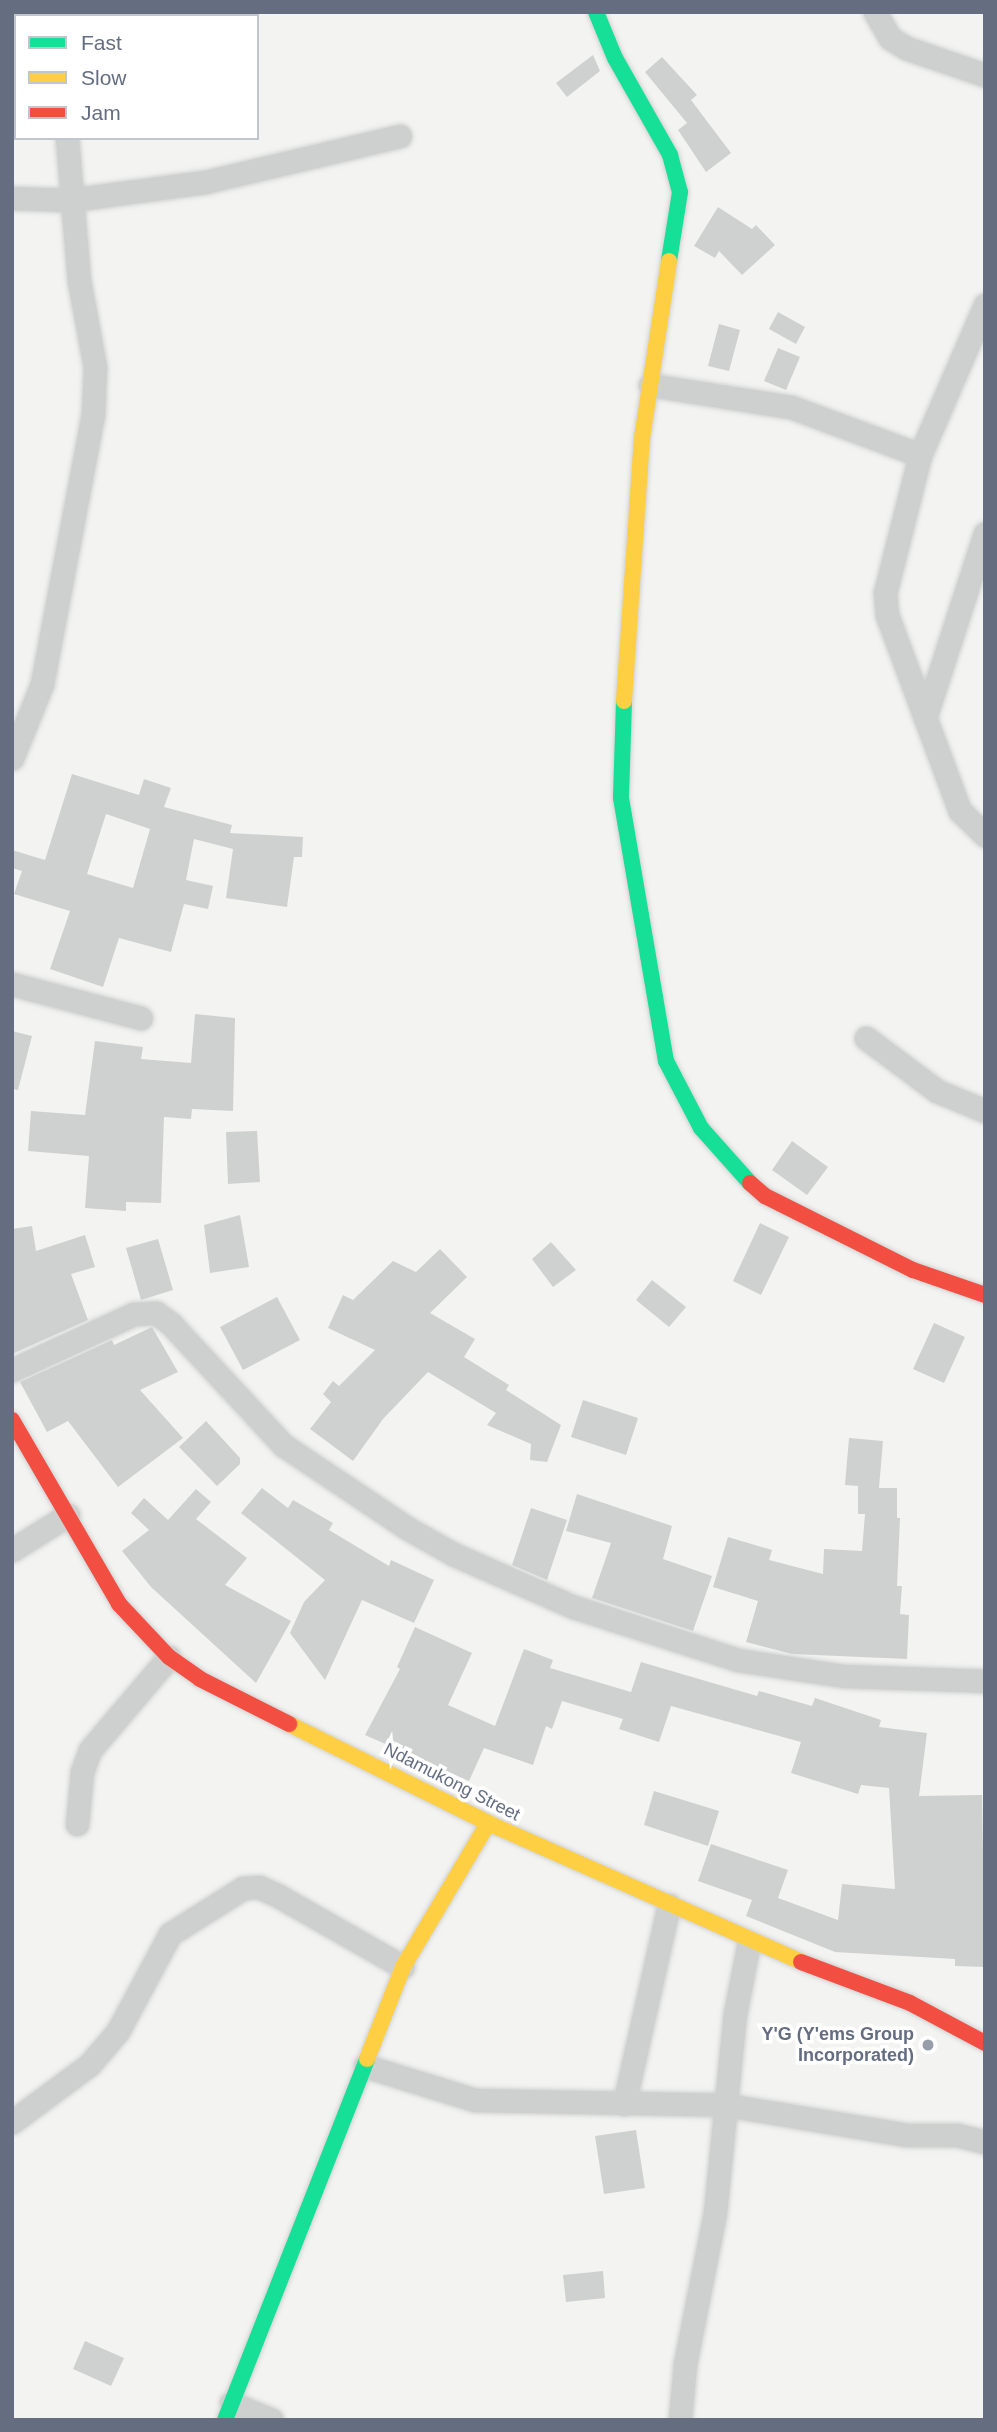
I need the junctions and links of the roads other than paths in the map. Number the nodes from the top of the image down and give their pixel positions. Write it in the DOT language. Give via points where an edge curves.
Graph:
graph roads {
  1 [pos="596,12"];
  2 [pos="875,12"];
  3 [pos="985,75"];
  4 [pos="400,136"];
  5 [pos="67,140"];
  6 [pos="12,198"];
  7 [pos="70,200"];
  8 [pos="985,305"];
  9 [pos="650,385"];
  10 [pos="920,455"];
  11 [pos="985,533"];
  12 [pos="925,718"];
  13 [pos="12,758"];
  14 [pos="985,835"];
  15 [pos="12,984"];
  16 [pos="141,1018"];
  17 [pos="866,1038"];
  18 [pos="985,1111"];
  19 [pos="985,1295"];
  20 [pos="12,1370"];
  21 [pos="12,1420"];
  22 [pos="68,1516"];
  23 [pos="12,1550"];
  24 [pos="170,1657"];
  25 [pos="985,1681"];
  26 [pos="488,1823"];
  27 [pos="77,1824"];
  28 [pos="669,1905"];
  29 [pos="749,1942"];
  30 [pos="403,1967"];
  31 [pos="985,2043"];
  32 [pos="365,2066"];
  33 [pos="624,2104"];
  34 [pos="726,2105"];
  35 [pos="12,2122"];
  36 [pos="985,2142"];
  37 [pos="228,2412"];
  38 [pos="272,2420"];
  39 [pos="680,2420"];
  1 -- 9 [label="street" via="615,58 670,155 680,192"];
  2 -- 3 [label="street" via="890,38 906,48"];
  4 -- 7 [label="street" via="242,176"];
  5 -- 7 [label="street"];
  6 -- 7 [label="street"];
  7 -- 13 [label="street" via="95,367 93,414 47,663"];
  8 -- 10 [label="street"];
  9 -- 10 [label="street" via="791,407"];
  9 -- 19 [label="street" via="640,460 620,757 621,798 666,1060 701,1128 734,1170 765,1196 913,1270"];
  10 -- 12 [label="street" via="885,593 887,615"];
  11 -- 12 [label="street"];
  12 -- 14 [label="street" via="960,811"];
  15 -- 16 [label="street"];
  17 -- 18 [label="street" via="937,1091"];
  20 -- 25 [label="street" via="134,1314 156,1313 283,1445 407,1528 465,1559 574,1607 738,1660 844,1675"];
  21 -- 22 [label="street, Ndamukong Street"];
  22 -- 23 [label="street"];
  22 -- 24 [label="street, Ndamukong Street" via="83,1549 119,1604"];
  24 -- 26 [label="street, Ndamukong Street" via="200,1679"];
  24 -- 27 [label="street" via="90,1751 82,1772"];
  26 -- 28 [label="street, Ndamukong Street"];
  26 -- 30 [label="street"];
  28 -- 29 [label="street, Ndamukong Street"];
  28 -- 33 [label="street"];
  29 -- 31 [label="street, Ndamukong Street" via="910,2003"];
  29 -- 34 [label="street" via="734,2014"];
  30 -- 32 [label="street"];
  30 -- 35 [label="street" via="275,1894 259,1887 243,1888 170,1934 118,2031 90,2064"];
  32 -- 33 [label="street" via="475,2100"];
  32 -- 37 [label="street"];
  33 -- 34 [label="street"];
  34 -- 36 [label="street"];
  34 -- 39 [label="street" via="715,2213 685,2364"];
  37 -- 38 [label="street"];
}
